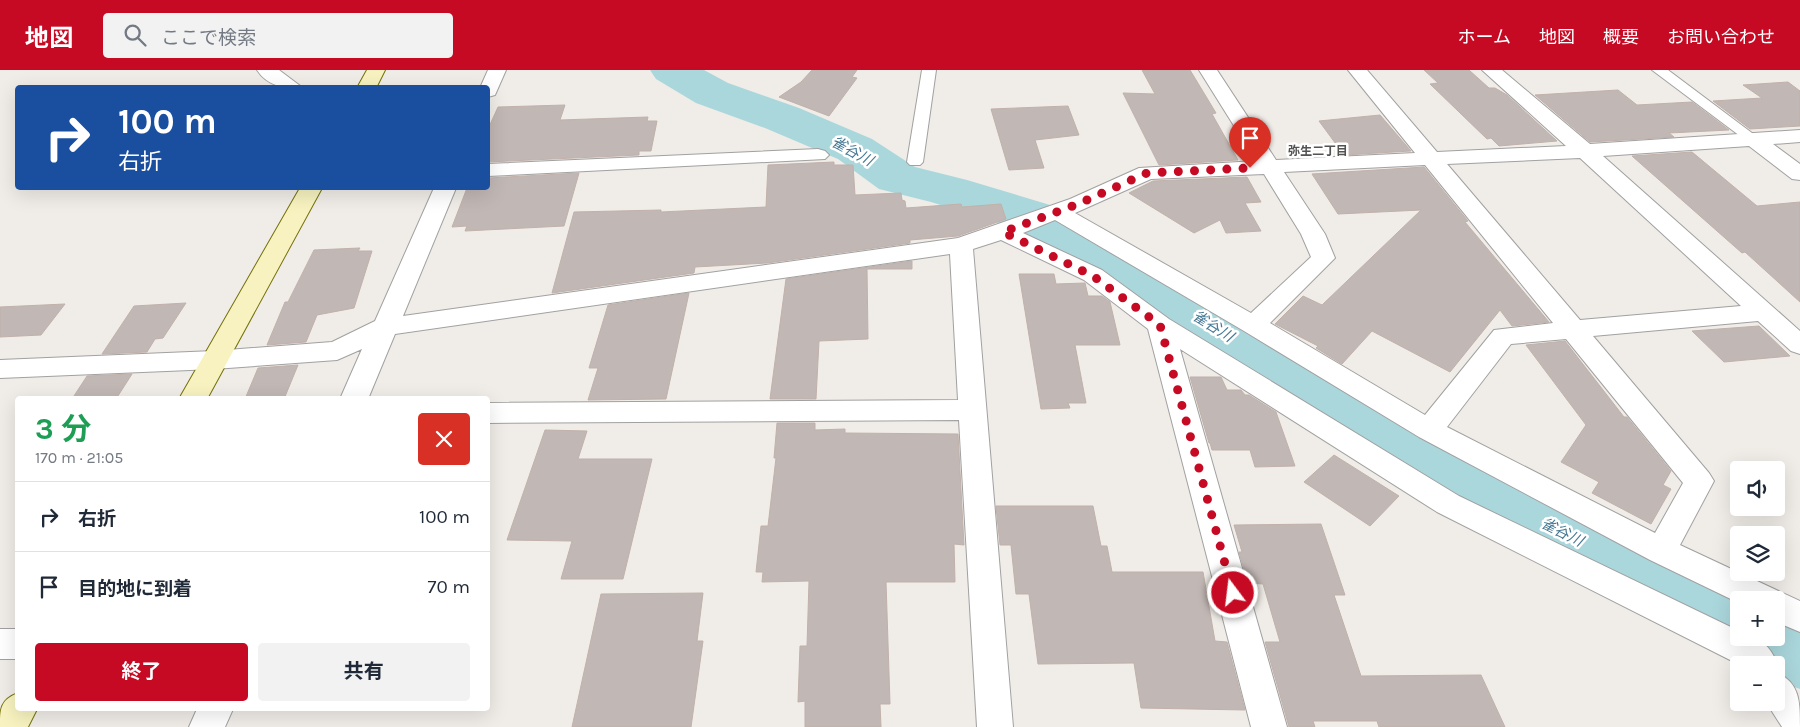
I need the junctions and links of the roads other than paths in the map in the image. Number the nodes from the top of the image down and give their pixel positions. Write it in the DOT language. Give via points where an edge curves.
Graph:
graph roads {
  1 [pos="266,70"];
  2 [pos="376,70"];
  3 [pos="497,70"];
  4 [pos="929,70"];
  5 [pos="1208,70"];
  6 [pos="1357,70"];
  7 [pos="1491,70"];
  8 [pos="1659,70"];
  9 [pos="289,85"];
  10 [pos="368,85"];
  11 [pos="490,86"];
  12 [pos="1800,136"];
  13 [pos="1753,139"];
  14 [pos="1585,151"];
  15 [pos="818,155"];
  16 [pos="1431,158"];
  17 [pos="915,162"];
  18 [pos="1270,167"];
  19 [pos="490,170"];
  20 [pos="1800,174"];
  21 [pos="310,190"];
  22 [pos="444,190"];
  23 [pos="1044,217"];
  24 [pos="1003,232"];
  25 [pos="961,245"];
  26 [pos="1763,312"];
  27 [pos="1160,325"];
  28 [pos="1253,325"];
  29 [pos="384,327"];
  30 [pos="1574,330"];
  31 [pos="1800,345"];
  32 [pos="214,360"];
  33 [pos="0,370"];
  34 [pos="195,396"];
  35 [pos="355,396"];
  36 [pos="973,410"];
  37 [pos="490,413"];
  38 [pos="1428,430"];
  39 [pos="1661,551"];
  40 [pos="1745,591"];
  41 [pos="1785,610"];
  42 [pos="1800,617"];
  43 [pos="0,644"];
  44 [pos="15,644"];
  45 [pos="1755,656"];
  46 [pos="1785,701"];
  47 [pos="18,711"];
  48 [pos="215,711"];
  49 [pos="1800,723"];
  50 [pos="9,727"];
  51 [pos="207,727"];
  52 [pos="995,727"];
  53 [pos="1269,727"];
  1 -- 9 [label="street"];
  2 -- 10 [label="street"];
  3 -- 11 [label="street"];
  4 -- 17 [label="lane"];
  5 -- 18 [label="street"];
  6 -- 16 [label="street"];
  7 -- 14 [label="street"];
  8 -- 13 [label="lane"];
  12 -- 13 [label="street"];
  13 -- 14 [label="street"];
  13 -- 20 [label="street"];
  14 -- 16 [label="street"];
  14 -- 26 [label="street"];
  15 -- 19 [label="street"];
  16 -- 18 [label="street"];
  16 -- 30 [label="street"];
  18 -- 23 [label="street" via="1147,173"];
  18 -- 28 [label="street" via="1313,234 1323,258"];
  21 -- 32 [label="street"];
  22 -- 29 [label="street"];
  23 -- 24 [label="street"];
  23 -- 28 [label="street"];
  24 -- 25 [label="street"];
  24 -- 27 [label="street" via="1093,276"];
  25 -- 29 [label="street"];
  25 -- 36 [label="street"];
  26 -- 30 [label="street"];
  26 -- 31 [label="street"];
  27 -- 45 [label="street" via="1448,504"];
  27 -- 53 [label="street"];
  28 -- 38 [label="street"];
  29 -- 32 [label="street" via="337,350"];
  29 -- 35 [label="street"];
  30 -- 38 [label="street" via="1503,336"];
  30 -- 39 [label="street" via="1699,481"];
  32 -- 33 [label="street"];
  32 -- 34 [label="street"];
  36 -- 37 [label="street"];
  36 -- 52 [label="street"];
  38 -- 39 [label="street"];
  39 -- 40 [label="street"];
  41 -- 42 [label="street"];
  43 -- 44 [label="street"];
  46 -- 49 [label="street"];
  47 -- 50 [label="street"];
  48 -- 51 [label="street"];
}
